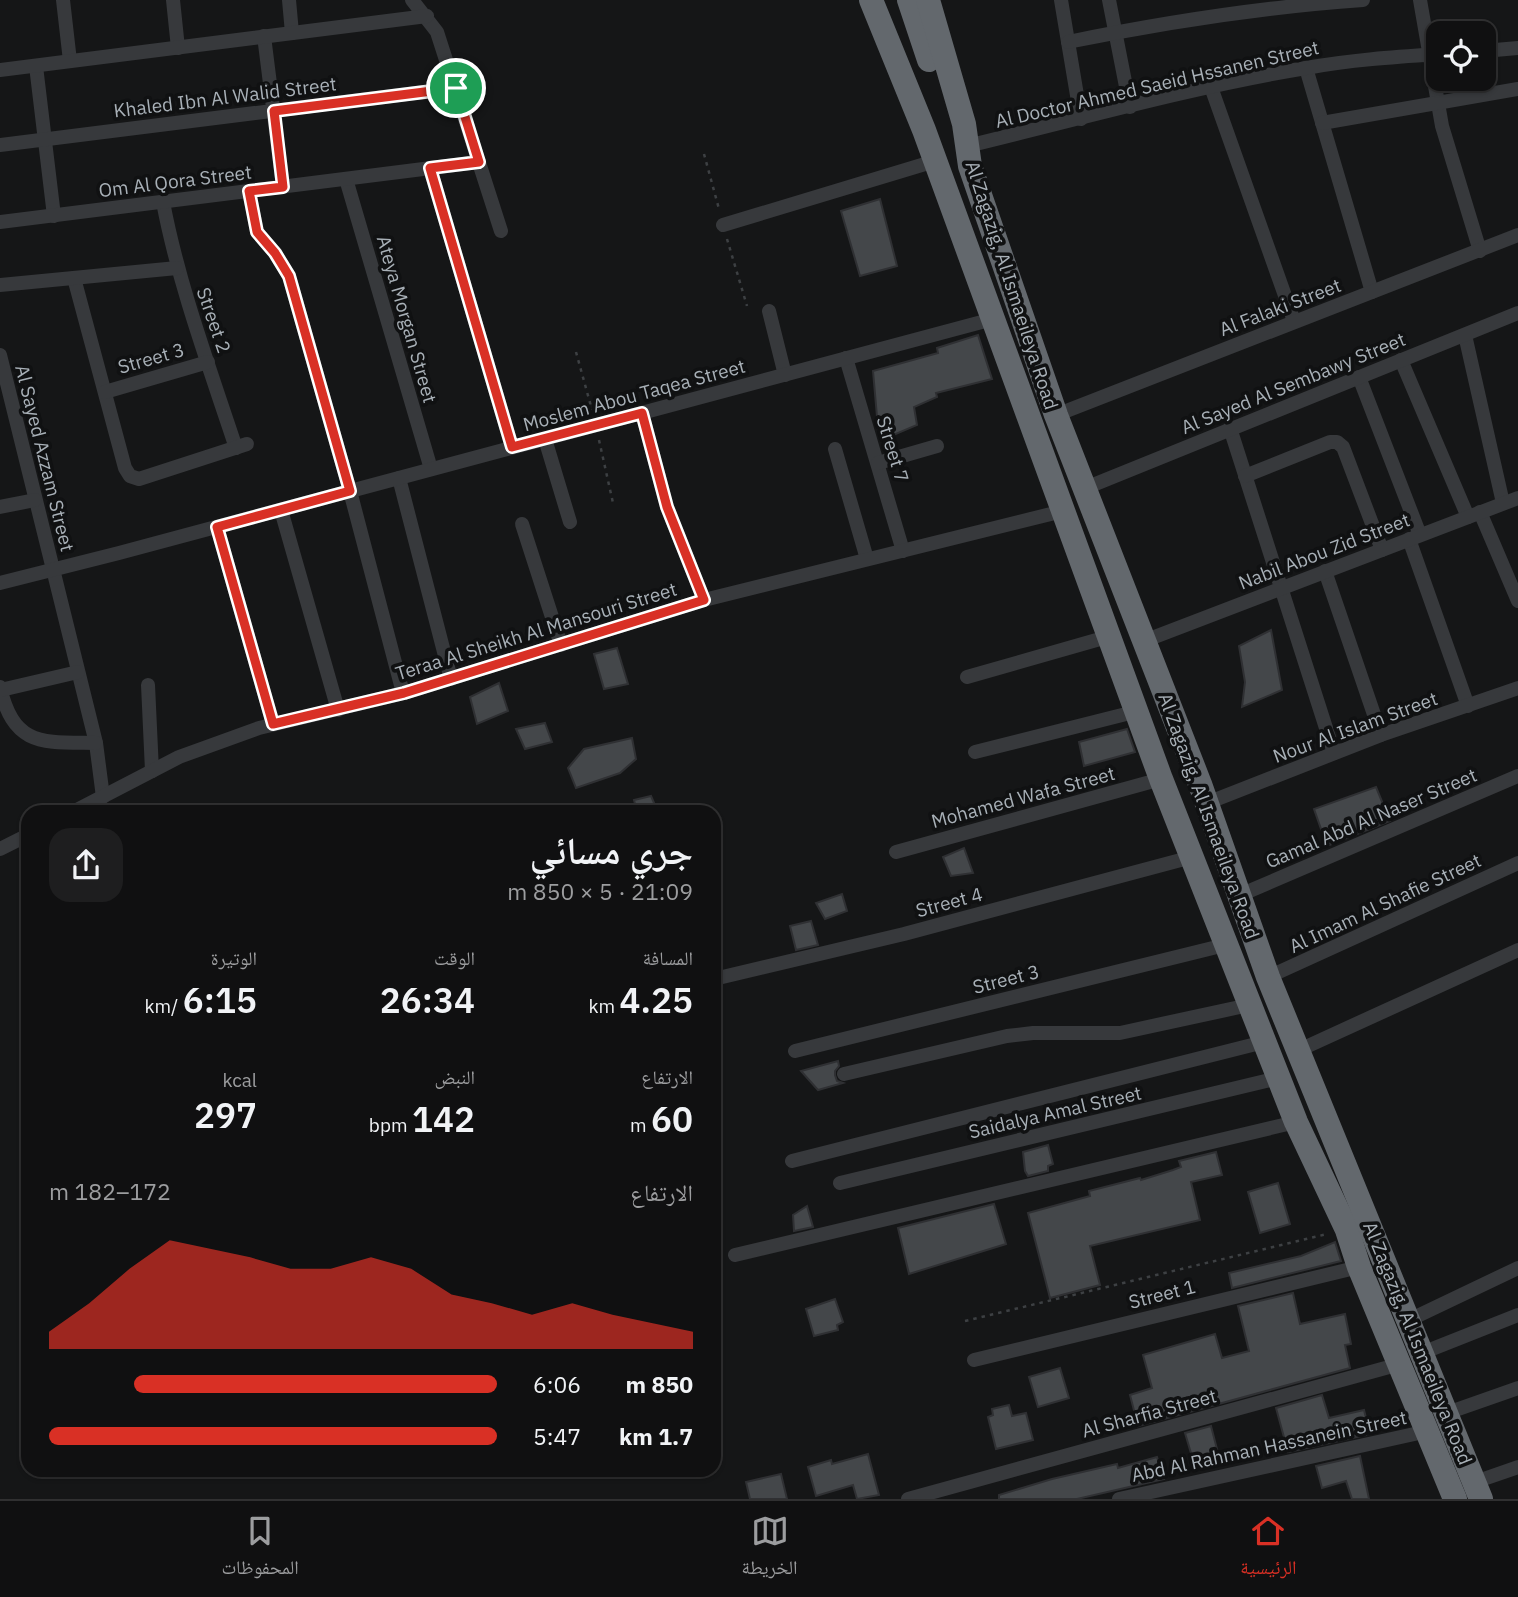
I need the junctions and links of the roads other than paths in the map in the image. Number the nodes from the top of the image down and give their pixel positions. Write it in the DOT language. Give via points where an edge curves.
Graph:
graph roads {
  1 [pos="63,0"];
  2 [pos="173,0"];
  3 [pos="289,0"];
  4 [pos="412,0"];
  5 [pos="871,0"];
  6 [pos="889,0"];
  7 [pos="909,0"];
  8 [pos="928,0"];
  9 [pos="1061,0"];
  10 [pos="1109,0"];
  11 [pos="1363,0"];
  12 [pos="1420,0"];
  13 [pos="427,16"];
  14 [pos="1426,23"];
  15 [pos="1115,32"];
  16 [pos="292,33"];
  17 [pos="264,36"];
  18 [pos="1068,42"];
  19 [pos="178,48"];
  20 [pos="1518,48"];
  21 [pos="1496,50"];
  22 [pos="1426,55"];
  23 [pos="70,61"];
  24 [pos="36,65"];
  25 [pos="1306,68"];
  26 [pos="0,70"];
  27 [pos="1211,87"];
  28 [pos="456,88"];
  29 [pos="1518,89"];
  30 [pos="1436,91"];
  31 [pos="1437,103"];
  32 [pos="1130,107"];
  33 [pos="274,111"];
  34 [pos="1081,119"];
  35 [pos="1322,123"];
  36 [pos="924,130"];
  37 [pos="966,135"];
  38 [pos="45,139"];
  39 [pos="0,145"];
  40 [pos="935,161"];
  41 [pos="479,162"];
  42 [pos="430,168"];
  43 [pos="346,179"];
  44 [pos="283,187"];
  45 [pos="249,191"];
  46 [pos="163,202"];
  47 [pos="54,216"];
  48 [pos="0,222"];
  49 [pos="723,225"];
  50 [pos="501,231"];
  51 [pos="1518,235"];
  52 [pos="1480,251"];
  53 [pos="177,268"];
  54 [pos="74,278"];
  55 [pos="0,285"];
  56 [pos="1373,292"];
  57 [pos="769,311"];
  58 [pos="1518,313"];
  59 [pos="993,318"];
  60 [pos="1294,321"];
  61 [pos="1465,334"];
  62 [pos="0,355"];
  63 [pos="846,358"];
  64 [pos="1401,360"];
  65 [pos="208,362"];
  66 [pos="785,375"];
  67 [pos="1359,377"];
  68 [pos="3,380"];
  69 [pos="105,392"];
  70 [pos="642,413"];
  71 [pos="1056,415"];
  72 [pos="1230,428"];
  73 [pos="545,439"];
  74 [pos="937,446"];
  75 [pos="512,447"];
  76 [pos="835,449"];
  77 [pos="878,463"];
  78 [pos="431,469"];
  79 [pos="1245,475"];
  80 [pos="399,478"];
  81 [pos="1083,489"];
  82 [pos="350,491"];
  83 [pos="1518,498"];
  84 [pos="36,500"];
  85 [pos="1503,503"];
  86 [pos="0,507"];
  87 [pos="281,510"];
  88 [pos="1063,511"];
  89 [pos="1474,515"];
  90 [pos="570,522"];
  91 [pos="522,524"];
  92 [pos="217,527"];
  93 [pos="1415,537"];
  94 [pos="1382,550"];
  95 [pos="903,551"];
  96 [pos="867,559"];
  97 [pos="53,570"];
  98 [pos="1325,572"];
  99 [pos="0,583"];
  100 [pos="1281,588"];
  101 [pos="704,600"];
  102 [pos="1518,601"];
  103 [pos="1107,637"];
  104 [pos="1144,641"];
  105 [pos="561,645"];
  106 [pos="78,672"];
  107 [pos="967,677"];
  108 [pos="451,679"];
  109 [pos="148,685"];
  110 [pos="0,688"];
  111 [pos="1518,688"];
  112 [pos="403,693"];
  113 [pos="1468,706"];
  114 [pos="338,710"];
  115 [pos="1138,711"];
  116 [pos="273,724"];
  117 [pos="1381,735"];
  118 [pos="96,743"];
  119 [pos="975,752"];
  120 [pos="1334,753"];
  121 [pos="152,771"];
  122 [pos="1518,776"];
  123 [pos="1161,779"];
  124 [pos="103,797"];
  125 [pos="87,805"];
  126 [pos="1209,809"];
  127 [pos="1179,825"];
  128 [pos="21,838"];
  129 [pos="0,849"];
  130 [pos="896,852"];
  131 [pos="1192,856"];
  132 [pos="1518,863"];
  133 [pos="1202,883"];
  134 [pos="1236,885"];
  135 [pos="1225,945"];
  136 [pos="1518,950"];
  137 [pos="721,977"];
  138 [pos="1268,977"];
  139 [pos="1249,1005"];
  140 [pos="1264,1042"];
  141 [pos="795,1051"];
  142 [pos="1297,1051"];
  143 [pos="844,1074"];
  144 [pos="1278,1078"];
  145 [pos="1296,1122"];
  146 [pos="792,1161"];
  147 [pos="840,1183"];
  148 [pos="735,1255"];
  149 [pos="1359,1267"];
  150 [pos="1518,1268"];
  151 [pos="1518,1315"];
  152 [pos="1409,1320"];
  153 [pos="1422,1353"];
  154 [pos="974,1360"];
  155 [pos="1400,1364"];
  156 [pos="1518,1388"];
  157 [pos="1447,1413"];
  158 [pos="1428,1431"];
  159 [pos="1518,1466"];
  160 [pos="1478,1491"];
  161 [pos="908,1499"];
  162 [pos="1119,1499"];
  163 [pos="1455,1499"];
  1 -- 23 [label="street"];
  2 -- 19 [label="street"];
  3 -- 16 [label="street"];
  4 -- 13 [label="street"];
  5 -- 36 [label="highway"];
  6 -- 36 [label="highway" via="925,103"];
  7 -- 37 [label="highway" via="942,97"];
  8 -- 37 [label="highway, Al Zagazig, Al Ismaeileya Road"];
  9 -- 18 [label="street"];
  10 -- 15 [label="street"];
  11 -- 15 [label="street"];
  12 -- 14 [label="street"];
  13 -- 16 [label="street"];
  13 -- 28 [label="street"];
  15 -- 18 [label="street"];
  15 -- 32 [label="street"];
  16 -- 17 [label="street"];
  17 -- 19 [label="street"];
  17 -- 33 [label="street"];
  18 -- 34 [label="street"];
  19 -- 23 [label="street"];
  20 -- 21 [label="street"];
  22 -- 25 [label="street, Al Doctor Ahmed Saeid Hssanen Street"];
  23 -- 24 [label="street"];
  24 -- 26 [label="street"];
  24 -- 38 [label="street"];
  25 -- 27 [label="street, Al Doctor Ahmed Saeid Hssanen Street"];
  25 -- 35 [label="street"];
  27 -- 32 [label="street, Al Doctor Ahmed Saeid Hssanen Street"];
  27 -- 60 [label="street"];
  28 -- 33 [label="street, Khaled Ibn Al Walid Street"];
  28 -- 41 [label="street"];
  29 -- 31 [label="street"];
  30 -- 31 [label="street"];
  31 -- 35 [label="street"];
  31 -- 52 [label="street"];
  32 -- 34 [label="street, Al Doctor Ahmed Saeid Hssanen Street"];
  33 -- 38 [label="street, Khaled Ibn Al Walid Street"];
  33 -- 44 [label="street"];
  34 -- 37 [label="street, Al Doctor Ahmed Saeid Hssanen Street"];
  35 -- 56 [label="street"];
  36 -- 40 [label="highway, Al Zagazig, Al Ismaeileya Road"];
  37 -- 71 [label="highway, Al Zagazig, Al Ismaeileya Road" via="970,166"];
  38 -- 39 [label="street, Khaled Ibn Al Walid Street"];
  38 -- 47 [label="street"];
  40 -- 49 [label="street"];
  40 -- 59 [label="highway, Al Zagazig, Al Ismaeileya Road"];
  41 -- 42 [label="street, Om Al Qora Street"];
  41 -- 50 [label="street"];
  42 -- 43 [label="street, Om Al Qora Street"];
  42 -- 75 [label="street"];
  43 -- 44 [label="street, Om Al Qora Street"];
  43 -- 78 [label="street, Ateya Morgan Street"];
  44 -- 45 [label="street, Om Al Qora Street"];
  45 -- 46 [label="street, Om Al Qora Street"];
  45 -- 82 [label="street" via="257,232 289,276"];
  46 -- 47 [label="street, Om Al Qora Street"];
  46 -- 53 [label="street, Street 2"];
  47 -- 48 [label="street, Om Al Qora Street"];
  51 -- 52 [label="street, Al Falaki Street"];
  52 -- 56 [label="street, Al Falaki Street"];
  53 -- 54 [label="street"];
  53 -- 65 [label="street, Street 2"];
  54 -- 55 [label="street"];
  54 -- 69 [label="street"];
  56 -- 60 [label="street, Al Falaki Street"];
  57 -- 66 [label="street"];
  58 -- 61 [label="street, Al Sayed Al Sembawy Street"];
  59 -- 63 [label="street, Moslem Abou Taqea Street"];
  59 -- 88 [label="highway, Al Zagazig, Al Ismaeileya Road"];
  60 -- 71 [label="street, Al Falaki Street"];
  61 -- 64 [label="street, Al Sayed Al Sembawy Street"];
  61 -- 85 [label="street"];
  62 -- 68 [label="street, Al Sayed Azzam Street"];
  63 -- 66 [label="street, Moslem Abou Taqea Street"];
  63 -- 77 [label="street, Street 7"];
  64 -- 67 [label="street, Al Sayed Al Sembawy Street"];
  64 -- 89 [label="street"];
  65 -- 69 [label="street, Street 3"];
  65 -- 69 [label="street, Street 2" via="242,446 139,479 125,468"];
  66 -- 70 [label="street, Moslem Abou Taqea Street"];
  67 -- 72 [label="street, Al Sayed Al Sembawy Street"];
  67 -- 93 [label="street"];
  68 -- 84 [label="street, Al Sayed Azzam Street"];
  70 -- 73 [label="street, Moslem Abou Taqea Street"];
  70 -- 101 [label="street" via="667,507"];
  71 -- 81 [label="highway, Al Zagazig, Al Ismaeileya Road"];
  72 -- 79 [label="street"];
  72 -- 81 [label="street, Al Sayed Al Sembawy Street"];
  73 -- 75 [label="street, Moslem Abou Taqea Street"];
  73 -- 90 [label="street"];
  74 -- 77 [label="street"];
  75 -- 78 [label="street, Moslem Abou Taqea Street"];
  76 -- 96 [label="street"];
  77 -- 95 [label="street, Street 7"];
  78 -- 80 [label="street, Moslem Abou Taqea Street"];
  79 -- 94 [label="street" via="1338,442"];
  79 -- 100 [label="street"];
  80 -- 82 [label="street, Moslem Abou Taqea Street"];
  80 -- 108 [label="street"];
  81 -- 104 [label="highway, Al Zagazig, Al Ismaeileya Road"];
  82 -- 87 [label="street, Moslem Abou Taqea Street"];
  82 -- 112 [label="street"];
  83 -- 85 [label="street, Nabil Abou Zid Street"];
  84 -- 86 [label="street"];
  84 -- 97 [label="street, Al Sayed Azzam Street"];
  85 -- 89 [label="street, Nabil Abou Zid Street"];
  87 -- 92 [label="street, Moslem Abou Taqea Street"];
  87 -- 114 [label="street"];
  88 -- 95 [label="street, Teraa Al Sheikh Al Mansouri Street"];
  88 -- 103 [label="highway, Al Zagazig, Al Ismaeileya Road"];
  89 -- 93 [label="street, Nabil Abou Zid Street"];
  89 -- 102 [label="street"];
  91 -- 105 [label="street"];
  92 -- 97 [label="street, Moslem Abou Taqea Street"];
  92 -- 116 [label="street"];
  93 -- 94 [label="street, Nabil Abou Zid Street"];
  93 -- 113 [label="street"];
  94 -- 98 [label="street, Nabil Abou Zid Street"];
  95 -- 96 [label="street, Teraa Al Sheikh Al Mansouri Street"];
  96 -- 101 [label="street, Teraa Al Sheikh Al Mansouri Street"];
  97 -- 99 [label="street, Moslem Abou Taqea Street"];
  97 -- 106 [label="street, Al Sayed Azzam Street"];
  98 -- 100 [label="street, Nabil Abou Zid Street"];
  98 -- 117 [label="street"];
  100 -- 104 [label="street, Nabil Abou Zid Street"];
  100 -- 120 [label="street"];
  101 -- 105 [label="street, Teraa Al Sheikh Al Mansouri Street"];
  103 -- 107 [label="street"];
  103 -- 115 [label="highway, Al Zagazig, Al Ismaeileya Road"];
  104 -- 126 [label="highway, Al Zagazig, Al Ismaeileya Road"];
  105 -- 108 [label="street, Teraa Al Sheikh Al Mansouri Street"];
  106 -- 110 [label="street"];
  106 -- 118 [label="street, Al Sayed Azzam Street"];
  108 -- 112 [label="street, Teraa Al Sheikh Al Mansouri Street"];
  109 -- 121 [label="street"];
  110 -- 118 [label="street" via="12,720 29,735 51,742"];
  111 -- 113 [label="street, Nour Al Islam Street"];
  112 -- 114 [label="street, Teraa Al Sheikh Al Mansouri Street"];
  113 -- 117 [label="street, Nour Al Islam Street"];
  114 -- 116 [label="street, Teraa Al Sheikh Al Mansouri Street"];
  115 -- 119 [label="street"];
  115 -- 123 [label="highway, Al Zagazig, Al Ismaeileya Road"];
  116 -- 121 [label="street, Teraa Al Sheikh Al Mansouri Street"];
  117 -- 120 [label="street, Nour Al Islam Street"];
  118 -- 124 [label="street, Al Sayed Azzam Street"];
  120 -- 126 [label="street, Nour Al Islam Street"];
  121 -- 124 [label="street, Teraa Al Sheikh Al Mansouri Street"];
  122 -- 134 [label="street, Gamal Abd Al Naser Street"];
  123 -- 127 [label="highway, Al Zagazig, Al Ismaeileya Road"];
  123 -- 130 [label="street, Mohamed Wafa Street"];
  124 -- 125 [label="street, Teraa Al Sheikh Al Mansouri Street"];
  126 -- 127 [label="highway"];
  126 -- 134 [label="highway, Al Zagazig, Al Ismaeileya Road"];
  127 -- 131 [label="highway, Al Zagazig, Al Ismaeileya Road"];
  128 -- 129 [label="street"];
  131 -- 133 [label="highway, Al Zagazig, Al Ismaeileya Road"];
  131 -- 137 [label="street, Street 4" via="904,934"];
  132 -- 138 [label="street, Al Imam Al Shafie Street"];
  133 -- 134 [label="highway"];
  133 -- 135 [label="highway, Al Zagazig, Al Ismaeileya Road"];
  134 -- 138 [label="highway, Al Zagazig, Al Ismaeileya Road"];
  135 -- 139 [label="highway, Al Zagazig, Al Ismaeileya Road"];
  135 -- 141 [label="street, Street 3"];
  136 -- 142 [label="street"];
  138 -- 142 [label="highway, Al Zagazig, Al Ismaeileya Road"];
  139 -- 140 [label="highway, Al Zagazig, Al Ismaeileya Road"];
  139 -- 143 [label="street" via="1120,1033 1007,1037"];
  140 -- 144 [label="highway, Al Zagazig, Al Ismaeileya Road"];
  140 -- 146 [label="street"];
  142 -- 152 [label="highway, Al Zagazig, Al Ismaeileya Road"];
  144 -- 145 [label="highway, Al Zagazig, Al Ismaeileya Road"];
  144 -- 147 [label="street, Saidalya Amal Street"];
  145 -- 148 [label="street"];
  145 -- 149 [label="highway, Al Zagazig, Al Ismaeileya Road" via="1347,1230"];
  149 -- 154 [label="street, Street 1"];
  149 -- 155 [label="highway, Al Zagazig, Al Ismaeileya Road"];
  150 -- 152 [label="street"];
  151 -- 153 [label="street"];
  152 -- 153 [label="highway, Al Zagazig, Al Ismaeileya Road"];
  153 -- 157 [label="highway, Al Zagazig, Al Ismaeileya Road"];
  155 -- 158 [label="highway, Al Zagazig, Al Ismaeileya Road"];
  155 -- 161 [label="street, Al Sharfia Street"];
  156 -- 157 [label="street"];
  157 -- 160 [label="highway, Al Zagazig, Al Ismaeileya Road"];
  158 -- 162 [label="street, Abd Al Rahman Hassanein Street"];
  158 -- 163 [label="highway, Al Zagazig, Al Ismaeileya Road"];
  159 -- 160 [label="street"];
}
